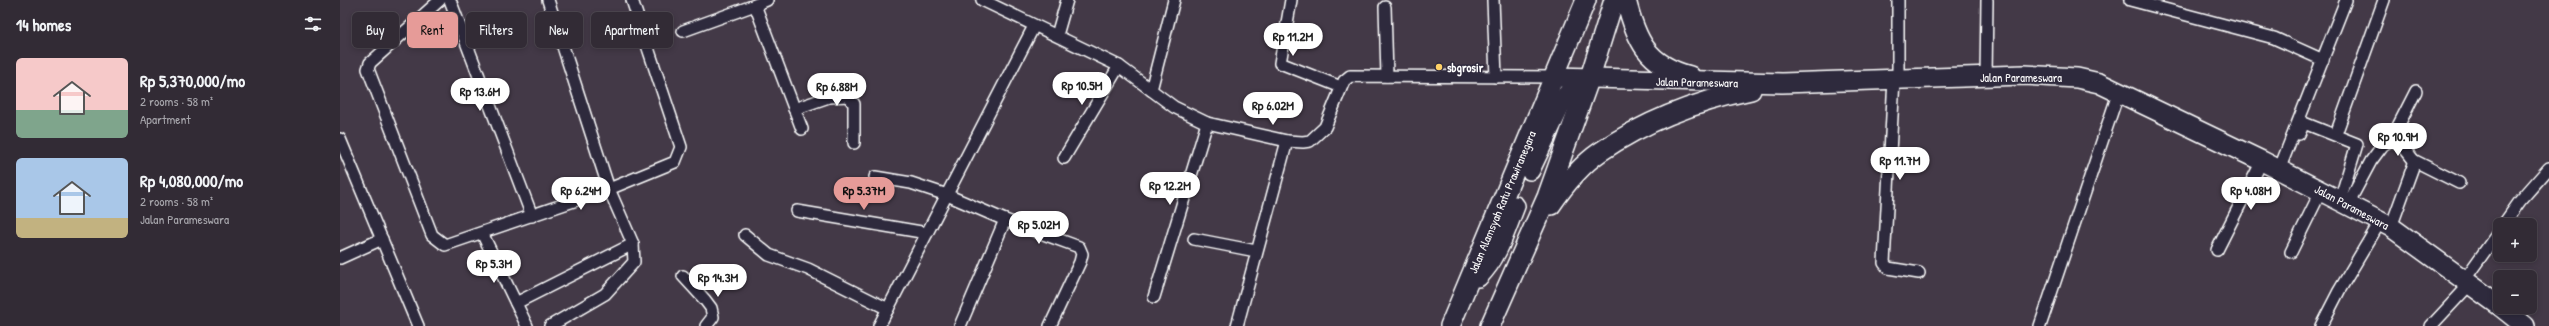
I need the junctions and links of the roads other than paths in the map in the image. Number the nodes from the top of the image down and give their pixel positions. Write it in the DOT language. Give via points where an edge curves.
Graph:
graph roads {
  1 [pos="440,0"];
  2 [pos="450,0"];
  3 [pos="548,0"];
  4 [pos="632,0"];
  5 [pos="767,0"];
  6 [pos="982,0"];
  7 [pos="1067,0"];
  8 [pos="1174,0"];
  9 [pos="1292,0"];
  10 [pos="1493,0"];
  11 [pos="1586,0"];
  12 [pos="1614,0"];
  13 [pos="1626,0"];
  14 [pos="1898,0"];
  15 [pos="1987,0"];
  16 [pos="2130,0"];
  17 [pos="2346,0"];
  18 [pos="2384,0"];
  19 [pos="740,5"];
  20 [pos="755,5"];
  21 [pos="1385,7"];
  22 [pos="1034,26"];
  23 [pos="683,31"];
  24 [pos="1057,35"];
  25 [pos="2324,60"];
  26 [pos="1120,66"];
  27 [pos="1387,76"];
  28 [pos="1986,76"];
  29 [pos="1496,77"];
  30 [pos="1555,77"];
  31 [pos="1896,79"];
  32 [pos="1589,80"];
  33 [pos="1715,82"];
  34 [pos="1782,83"];
  35 [pos="1341,87"];
  36 [pos="1152,90"];
  37 [pos="2119,91"];
  38 [pos="2416,91"];
  39 [pos="794,109"];
  40 [pos="1207,123"];
  41 [pos="802,129"];
  42 [pos="2336,134"];
  43 [pos="340,139"];
  44 [pos="2391,140"];
  45 [pos="1287,141"];
  46 [pos="854,143"];
  47 [pos="1064,158"];
  48 [pos="2262,161"];
  49 [pos="2414,162"];
  50 [pos="2549,168"];
  51 [pos="2281,171"];
  52 [pos="875,177"];
  53 [pos="2459,183"];
  54 [pos="609,189"];
  55 [pos="2321,191"];
  56 [pos="947,194"];
  57 [pos="2344,202"];
  58 [pos="797,211"];
  59 [pos="532,216"];
  60 [pos="2508,218"];
  61 [pos="1005,220"];
  62 [pos="2385,224"];
  63 [pos="1532,232"];
  64 [pos="482,233"];
  65 [pos="927,233"];
  66 [pos="745,234"];
  67 [pos="382,239"];
  68 [pos="1194,239"];
  69 [pos="2493,241"];
  70 [pos="633,244"];
  71 [pos="2217,250"];
  72 [pos="1256,251"];
  73 [pos="2291,252"];
  74 [pos="340,258"];
  75 [pos="1920,273"];
  76 [pos="683,276"];
  77 [pos="2468,281"];
  78 [pos="1465,291"];
  79 [pos="1154,297"];
  80 [pos="2493,301"];
  81 [pos="516,303"];
  82 [pos="888,309"];
  83 [pos="2509,314"];
  84 [pos="418,326"];
  85 [pos="527,326"];
  86 [pos="550,326"];
  87 [pos="706,326"];
  88 [pos="879,326"];
  89 [pos="960,326"];
  90 [pos="1050,326"];
  91 [pos="1236,326"];
  92 [pos="1450,326"];
  93 [pos="1490,326"];
  94 [pos="2040,326"];
  95 [pos="2321,326"];
  96 [pos="2431,326"];
  97 [pos="2525,326"];
  1 -- 64 [label="street" via="370,62 368,69 432,236 440,244 450,245"];
  2 -- 59 [label="street"];
  3 -- 54 [label="street"];
  4 -- 54 [label="street" via="681,147 675,162"];
  5 -- 20 [label="street"];
  6 -- 22 [label="street"];
  7 -- 24 [label="street"];
  8 -- 36 [label="street"];
  9 -- 35 [label="street" via="1280,63"];
  10 -- 29 [label="street"];
  11 -- 30 [label="highway, Jalan Alamsyah Ratu Prawiranegara"];
  12 -- 32 [label="highway"];
  13 -- 33 [label="highway" via="1632,25 1639,40 1659,64 1673,72"];
  14 -- 31 [label="street"];
  15 -- 28 [label="street"];
  16 -- 25 [label="street" via="2274,38"];
  17 -- 25 [label="street"];
  18 -- 42 [label="street"];
  19 -- 20 [label="street"];
  19 -- 23 [label="street"];
  20 -- 39 [label="street"];
  21 -- 27 [label="street"];
  22 -- 24 [label="street"];
  22 -- 56 [label="street"];
  24 -- 26 [label="street"];
  25 -- 51 [label="street"];
  26 -- 36 [label="street"];
  26 -- 47 [label="street"];
  27 -- 29 [label="street"];
  27 -- 35 [label="street" via="1350,76"];
  28 -- 31 [label="highway, Jalan Parameswara"];
  28 -- 37 [label="highway, Jalan Parameswara" via="2077,78"];
  29 -- 30 [label="street"];
  30 -- 32 [label="highway, Jalan Parameswara"];
  30 -- 78 [label="highway, Jalan Alamsyah Ratu Prawiranegara"];
  31 -- 34 [label="highway, Jalan Parameswara"];
  31 -- 75 [label="street" via="1884,262 1888,268"];
  32 -- 33 [label="highway, Jalan Parameswara"];
  32 -- 63 [label="highway"];
  32 -- 78 [label="highway" via="1569,92 1557,109 1498,250 1487,268"];
  33 -- 34 [label="highway, Jalan Parameswara"];
  34 -- 63 [label="highway" via="1726,96 1660,118 1600,152 1564,186"];
  35 -- 45 [label="street" via="1326,127 1310,141"];
  36 -- 40 [label="street" via="1174,107"];
  37 -- 48 [label="highway, Jalan Parameswara"];
  37 -- 94 [label="street"];
  38 -- 44 [label="street"];
  39 -- 41 [label="street"];
  39 -- 46 [label="street" via="829,97 848,96 854,104"];
  40 -- 45 [label="street"];
  40 -- 79 [label="street"];
  42 -- 51 [label="street" via="2304,123"];
  42 -- 57 [label="street" via="2356,142 2357,147"];
  43 -- 67 [label="street"];
  44 -- 49 [label="street" via="2402,145"];
  44 -- 57 [label="street" via="2383,144"];
  45 -- 72 [label="street"];
  48 -- 51 [label="highway, Jalan Parameswara"];
  48 -- 71 [label="street"];
  49 -- 53 [label="street" via="2418,161"];
  49 -- 62 [label="street"];
  50 -- 60 [label="street"];
  51 -- 55 [label="highway, Jalan Parameswara"];
  52 -- 56 [label="street" via="911,183"];
  54 -- 59 [label="street"];
  54 -- 70 [label="street"];
  55 -- 57 [label="highway, Jalan Parameswara"];
  55 -- 73 [label="street"];
  56 -- 61 [label="street"];
  56 -- 65 [label="street"];
  57 -- 62 [label="highway, Jalan Parameswara"];
  58 -- 65 [label="street"];
  59 -- 64 [label="street"];
  61 -- 89 [label="street"];
  61 -- 90 [label="street" via="1077,246 1081,250 1080,262"];
  62 -- 77 [label="highway, Jalan Parameswara"];
  62 -- 95 [label="street"];
  63 -- 93 [label="highway"];
  64 -- 81 [label="street"];
  65 -- 82 [label="street"];
  66 -- 82 [label="street" via="769,255 808,269"];
  67 -- 74 [label="street"];
  67 -- 84 [label="street"];
  68 -- 72 [label="street"];
  69 -- 77 [label="street"];
  70 -- 81 [label="street"];
  70 -- 86 [label="street" via="634,262 605,294"];
  72 -- 91 [label="street"];
  76 -- 87 [label="street" via="711,308 713,317"];
  77 -- 80 [label="highway, Jalan Parameswara"];
  77 -- 96 [label="street"];
  78 -- 92 [label="highway, Jalan Alamsyah Ratu Prawiranegara"];
  81 -- 85 [label="street"];
  82 -- 88 [label="street"];
  83 -- 97 [label="highway, Jalan Parameswara"];
}
